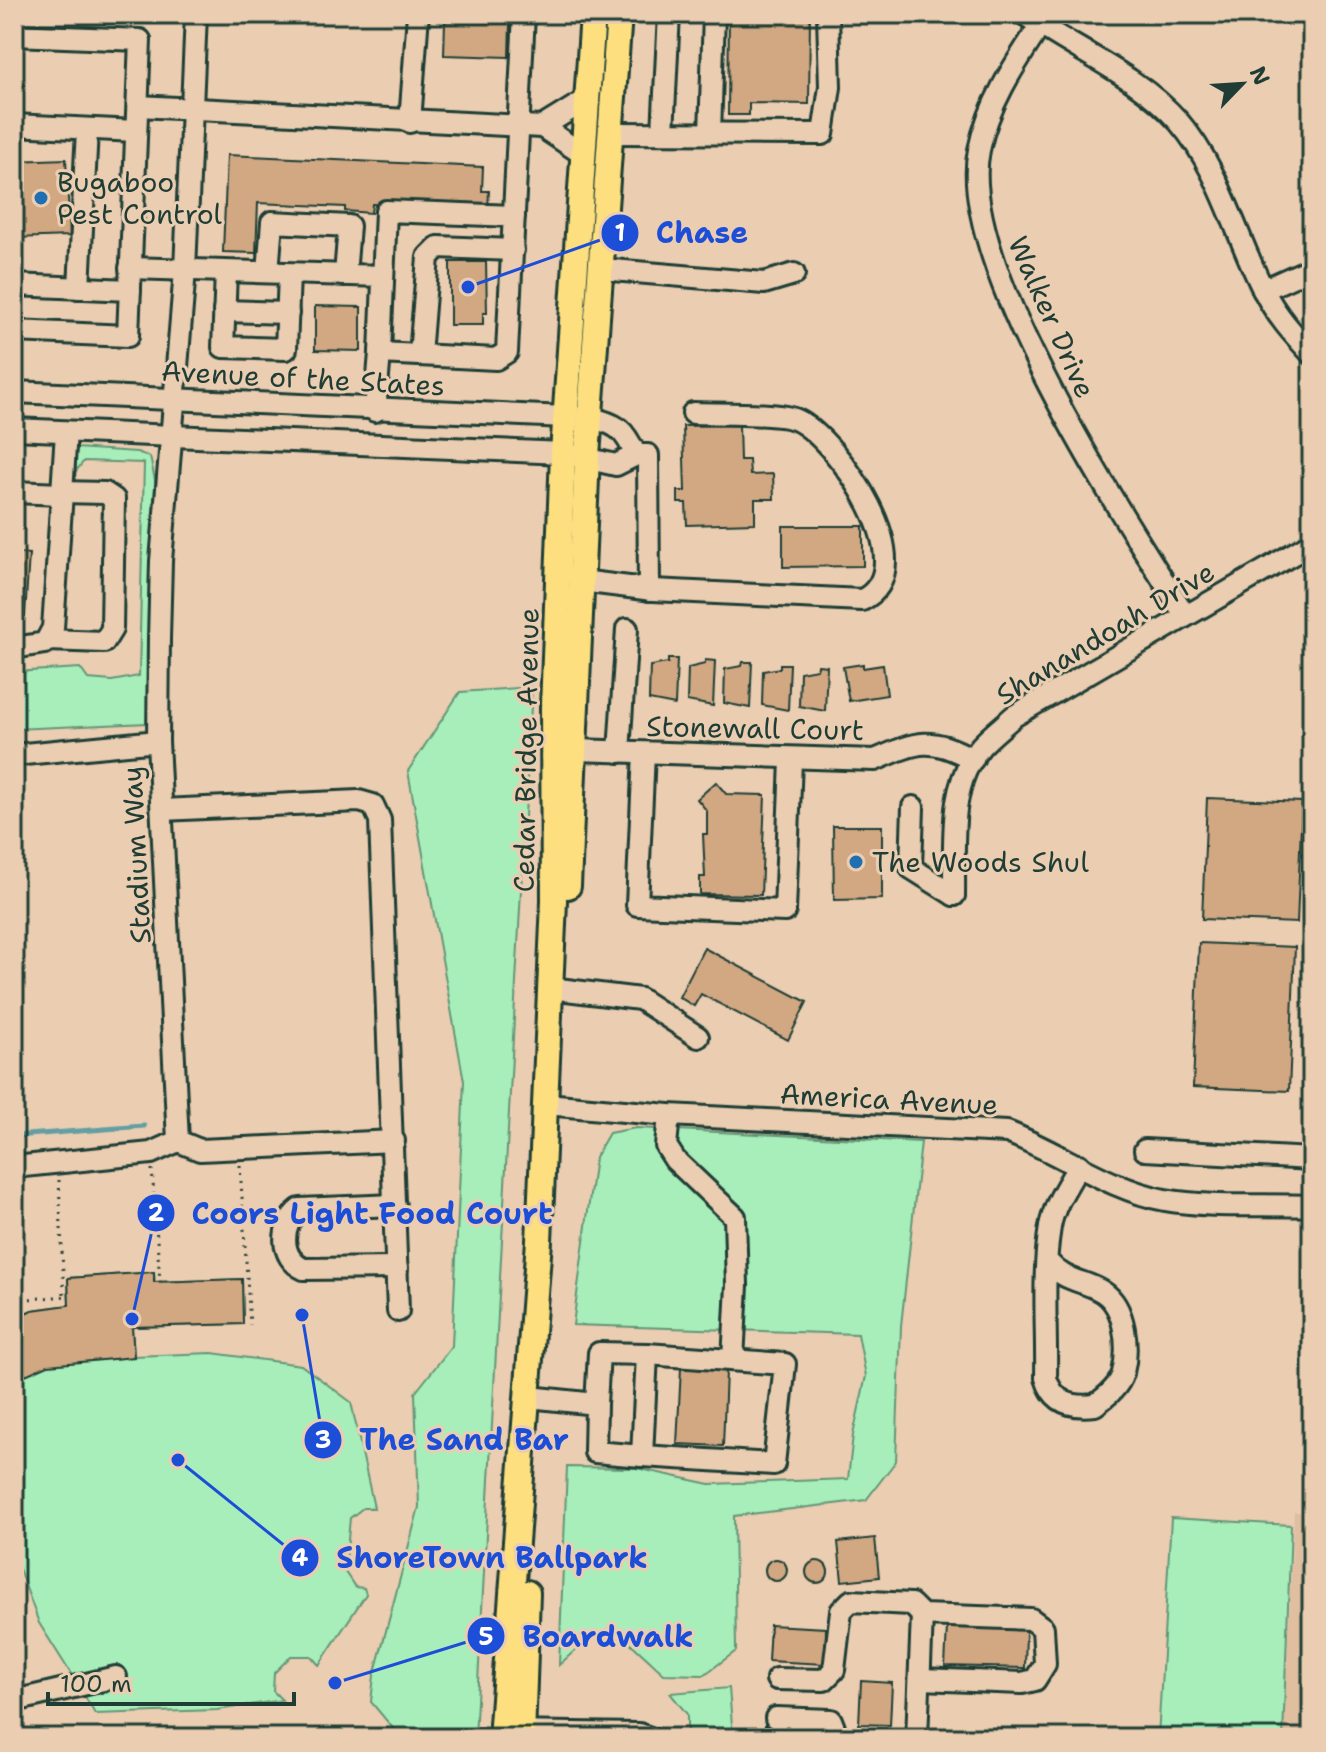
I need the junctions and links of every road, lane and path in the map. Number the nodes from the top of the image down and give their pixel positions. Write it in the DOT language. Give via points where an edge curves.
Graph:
graph roads {
  1 [pos="196,14"];
  2 [pos="418,14"];
  3 [pos="524,14"];
  4 [pos="593,14"];
  5 [pos="619,14"];
  6 [pos="669,14"];
  7 [pos="714,14"];
  8 [pos="828,14"];
  9 [pos="1032,20"];
  10 [pos="14,35"];
  11 [pos="589,98"];
  12 [pos="138,106"];
  13 [pos="191,109"];
  14 [pos="410,122"];
  15 [pos="14,125"];
  16 [pos="518,126"];
  17 [pos="542,127"];
  18 [pos="87,129"];
  19 [pos="136,131"];
  20 [pos="663,132"];
  21 [pos="611,133"];
  22 [pos="710,133"];
  23 [pos="584,155"];
  24 [pos="514,216"];
  25 [pos="513,250"];
  26 [pos="130,268"];
  27 [pos="1312,268"];
  28 [pos="601,269"];
  29 [pos="185,270"];
  30 [pos="226,272"];
  31 [pos="268,272"];
  32 [pos="289,274"];
  33 [pos="794,274"];
  34 [pos="345,275"];
  35 [pos="383,276"];
  36 [pos="14,285"];
  37 [pos="79,288"];
  38 [pos="130,290"];
  39 [pos="1263,290"];
  40 [pos="224,311"];
  41 [pos="288,313"];
  42 [pos="14,331"];
  43 [pos="380,353"];
  44 [pos="1312,354"];
  45 [pos="420,355"];
  46 [pos="14,392"];
  47 [pos="175,400"];
  48 [pos="375,411"];
  49 [pos="693,413"];
  50 [pos="577,418"];
  51 [pos="14,429"];
  52 [pos="66,432"];
  53 [pos="171,436"];
  54 [pos="575,454"];
  55 [pos="636,455"];
  56 [pos="14,492"];
  57 [pos="61,493"];
  58 [pos="1312,543"];
  59 [pos="581,581"];
  60 [pos="649,590"];
  61 [pos="1185,615"];
  62 [pos="627,629"];
  63 [pos="47,640"];
  64 [pos="14,648"];
  65 [pos="158,741"];
  66 [pos="576,750"];
  67 [pos="619,752"];
  68 [pos="644,753"];
  69 [pos="14,755"];
  70 [pos="973,759"];
  71 [pos="791,760"];
  72 [pos="913,807"];
  73 [pos="162,810"];
  74 [pos="552,954"];
  75 [pos="550,988"];
  76 [pos="698,1037"];
  77 [pos="546,1104"];
  78 [pos="669,1115"];
  79 [pos="178,1141"];
  80 [pos="394,1141"];
  81 [pos="239,1149"];
  82 [pos="1145,1150"];
  83 [pos="151,1153"];
  84 [pos="1312,1159"];
  85 [pos="59,1160"];
  86 [pos="1079,1165"];
  87 [pos="14,1167"];
  88 [pos="395,1205"];
  89 [pos="1312,1206"];
  90 [pos="1049,1263"];
  91 [pos="397,1268"];
  92 [pos="160,1282"];
  93 [pos="14,1300"];
  94 [pos="398,1311"];
  95 [pos="250,1325"];
  96 [pos="647,1354"];
  97 [pos="733,1360"];
  98 [pos="529,1397"];
  99 [pos="596,1404"];
  100 [pos="642,1456"];
  101 [pos="922,1615"];
  102 [pos="116,1677"];
  103 [pos="777,1679"];
  104 [pos="921,1679"];
  105 [pos="14,1701"];
  106 [pos="776,1718"];
  107 [pos="511,1735"];
  108 [pos="650,1738"];
  109 [pos="838,1738"];
  110 [pos="917,1738"];
  1 -- 13 [label="street, Stadium Way"];
  2 -- 14 [label="street"];
  3 -- 16 [label="street"];
  4 -- 11 [label="main road"];
  5 -- 21 [label="main road"];
  6 -- 20 [label="street"];
  7 -- 22 [label="street"];
  8 -- 22 [label="street" via="830,87 823,134"];
  9 -- 39 [label="street" via="1147,92 1179,122 1199,152"];
  9 -- 61 [label="street, Walker Drive" via="978,151 984,232 1053,394"];
  10 -- 12 [label="street" via="140,40"];
  11 -- 17 [label="street"];
  11 -- 23 [label="main road"];
  12 -- 13 [label="street"];
  12 -- 19 [label="street"];
  13 -- 14 [label="street"];
  13 -- 29 [label="street, Stadium Way"];
  14 -- 16 [label="street"];
  15 -- 18 [label="street"];
  16 -- 17 [label="street"];
  16 -- 24 [label="street"];
  17 -- 23 [label="street"];
  18 -- 19 [label="street"];
  18 -- 37 [label="street"];
  19 -- 26 [label="street"];
  20 -- 21 [label="street"];
  20 -- 22 [label="street"];
  21 -- 28 [label="main road"];
  23 -- 50 [label="main road"];
  24 -- 25 [label="street"];
  24 -- 35 [label="street" via="386,211"];
  25 -- 45 [label="street" via="438,247 428,257"];
  25 -- 45 [label="street" via="507,352 496,359"];
  26 -- 29 [label="street"];
  26 -- 38 [label="street"];
  27 -- 39 [label="street"];
  28 -- 33 [label="street" via="764,283"];
  28 -- 50 [label="main road"];
  29 -- 30 [label="street"];
  29 -- 47 [label="street, Stadium Way"];
  30 -- 31 [label="street"];
  30 -- 40 [label="street"];
  31 -- 32 [label="street"];
  31 -- 34 [label="street" via="272,222 349,226"];
  32 -- 34 [label="street"];
  32 -- 41 [label="street"];
  34 -- 35 [label="street"];
  35 -- 43 [label="street"];
  36 -- 37 [label="street"];
  37 -- 38 [label="street"];
  38 -- 42 [label="street" via="128,336"];
  39 -- 44 [label="street"];
  40 -- 41 [label="street"];
  40 -- 41 [label="street" via="223,347 254,348 286,349"];
  43 -- 45 [label="street"];
  43 -- 48 [label="street"];
  46 -- 47 [label="street, Avenue of the States"];
  47 -- 48 [label="street, Avenue of the States"];
  47 -- 53 [label="street, Stadium Way"];
  48 -- 50 [label="street, Avenue of the States"];
  49 -- 60 [label="street" via="795,418 813,431 868,498 884,537 883,572 878,588 862,600"];
  50 -- 54 [label="main road"];
  50 -- 55 [label="street, Avenue of the States" via="614,423 625,431"];
  51 -- 52 [label="street"];
  52 -- 53 [label="street"];
  52 -- 57 [label="street"];
  53 -- 54 [label="street"];
  53 -- 65 [label="street, Stadium Way" via="161,561"];
  54 -- 55 [label="street" via="616,465"];
  54 -- 59 [label="main road"];
  54 -- 74 [label="main road, Cedar Bridge Avenue" via="553,708"];
  55 -- 60 [label="street, Avenue of the States" via="650,458"];
  56 -- 57 [label="street"];
  57 -- 63 [label="street" via="55,615"];
  57 -- 63 [label="street" via="105,493 114,499 112,629 104,642"];
  58 -- 61 [label="street, Shanandoah Drive"];
  59 -- 60 [label="street"];
  59 -- 66 [label="main road"];
  61 -- 70 [label="street, Shanandoah Drive" via="1014,716"];
  62 -- 67 [label="street"];
  63 -- 64 [label="street"];
  65 -- 69 [label="street"];
  65 -- 73 [label="street, Stadium Way"];
  66 -- 67 [label="street, Stonewall Court"];
  66 -- 74 [label="main road" via="568,900"];
  67 -- 68 [label="street, Stonewall Court"];
  68 -- 71 [label="street, Stonewall Court"];
  68 -- 71 [label="street" via="637,905 785,911"];
  70 -- 71 [label="street, Stonewall Court" via="945,744 920,741 875,760"];
  70 -- 72 [label="street, Shanandoah Drive" via="956,805 954,895 911,868"];
  73 -- 79 [label="street, Stadium Way"];
  73 -- 80 [label="street" via="359,801 373,805 380,820"];
  74 -- 75 [label="main road, Cedar Bridge Avenue"];
  75 -- 76 [label="street" via="640,999"];
  75 -- 77 [label="main road, Cedar Bridge Avenue"];
  77 -- 78 [label="street, America Avenue"];
  77 -- 98 [label="main road, Cedar Bridge Avenue"];
  78 -- 86 [label="street, America Avenue" via="1007,1132"];
  78 -- 97 [label="street" via="666,1146 675,1160 735,1217"];
  79 -- 81 [label="street" via="200,1150"];
  79 -- 83 [label="street"];
  80 -- 81 [label="street"];
  80 -- 88 [label="street"];
  81 -- 95 [label="path"];
  82 -- 84 [label="street"];
  83 -- 85 [label="street"];
  83 -- 92 [label="path"];
  85 -- 87 [label="street"];
  85 -- 93 [label="path" via="66,1297"];
  86 -- 89 [label="street, America Avenue" via="1165,1200"];
  86 -- 90 [label="street" via="1057,1205"];
  88 -- 91 [label="street"];
  88 -- 91 [label="street" via="300,1209 288,1220 285,1237 291,1260 304,1269"];
  90 -- 90 [label="street" via="1050,1393 1082,1407 1095,1405 1111,1393 1123,1373 1119,1309 1103,1292 1060,1276"];
  91 -- 94 [label="street"];
  96 -- 97 [label="street"];
  96 -- 99 [label="street" via="599,1353"];
  96 -- 100 [label="street"];
  97 -- 100 [label="street" via="785,1364 774,1464"];
  98 -- 99 [label="street"];
  98 -- 107 [label="main road, Cedar Bridge Avenue"];
  99 -- 100 [label="street" via="595,1452"];
  101 -- 103 [label="street" via="911,1604 851,1601 841,1611 834,1670 824,1680"];
  101 -- 104 [label="street"];
  101 -- 104 [label="street" via="1031,1619 1045,1636 1042,1672 1030,1682"];
  102 -- 105 [label="street"];
  104 -- 110 [label="street"];
  106 -- 109 [label="street" via="831,1720"];
  107 -- 108 [label="street"];
}
